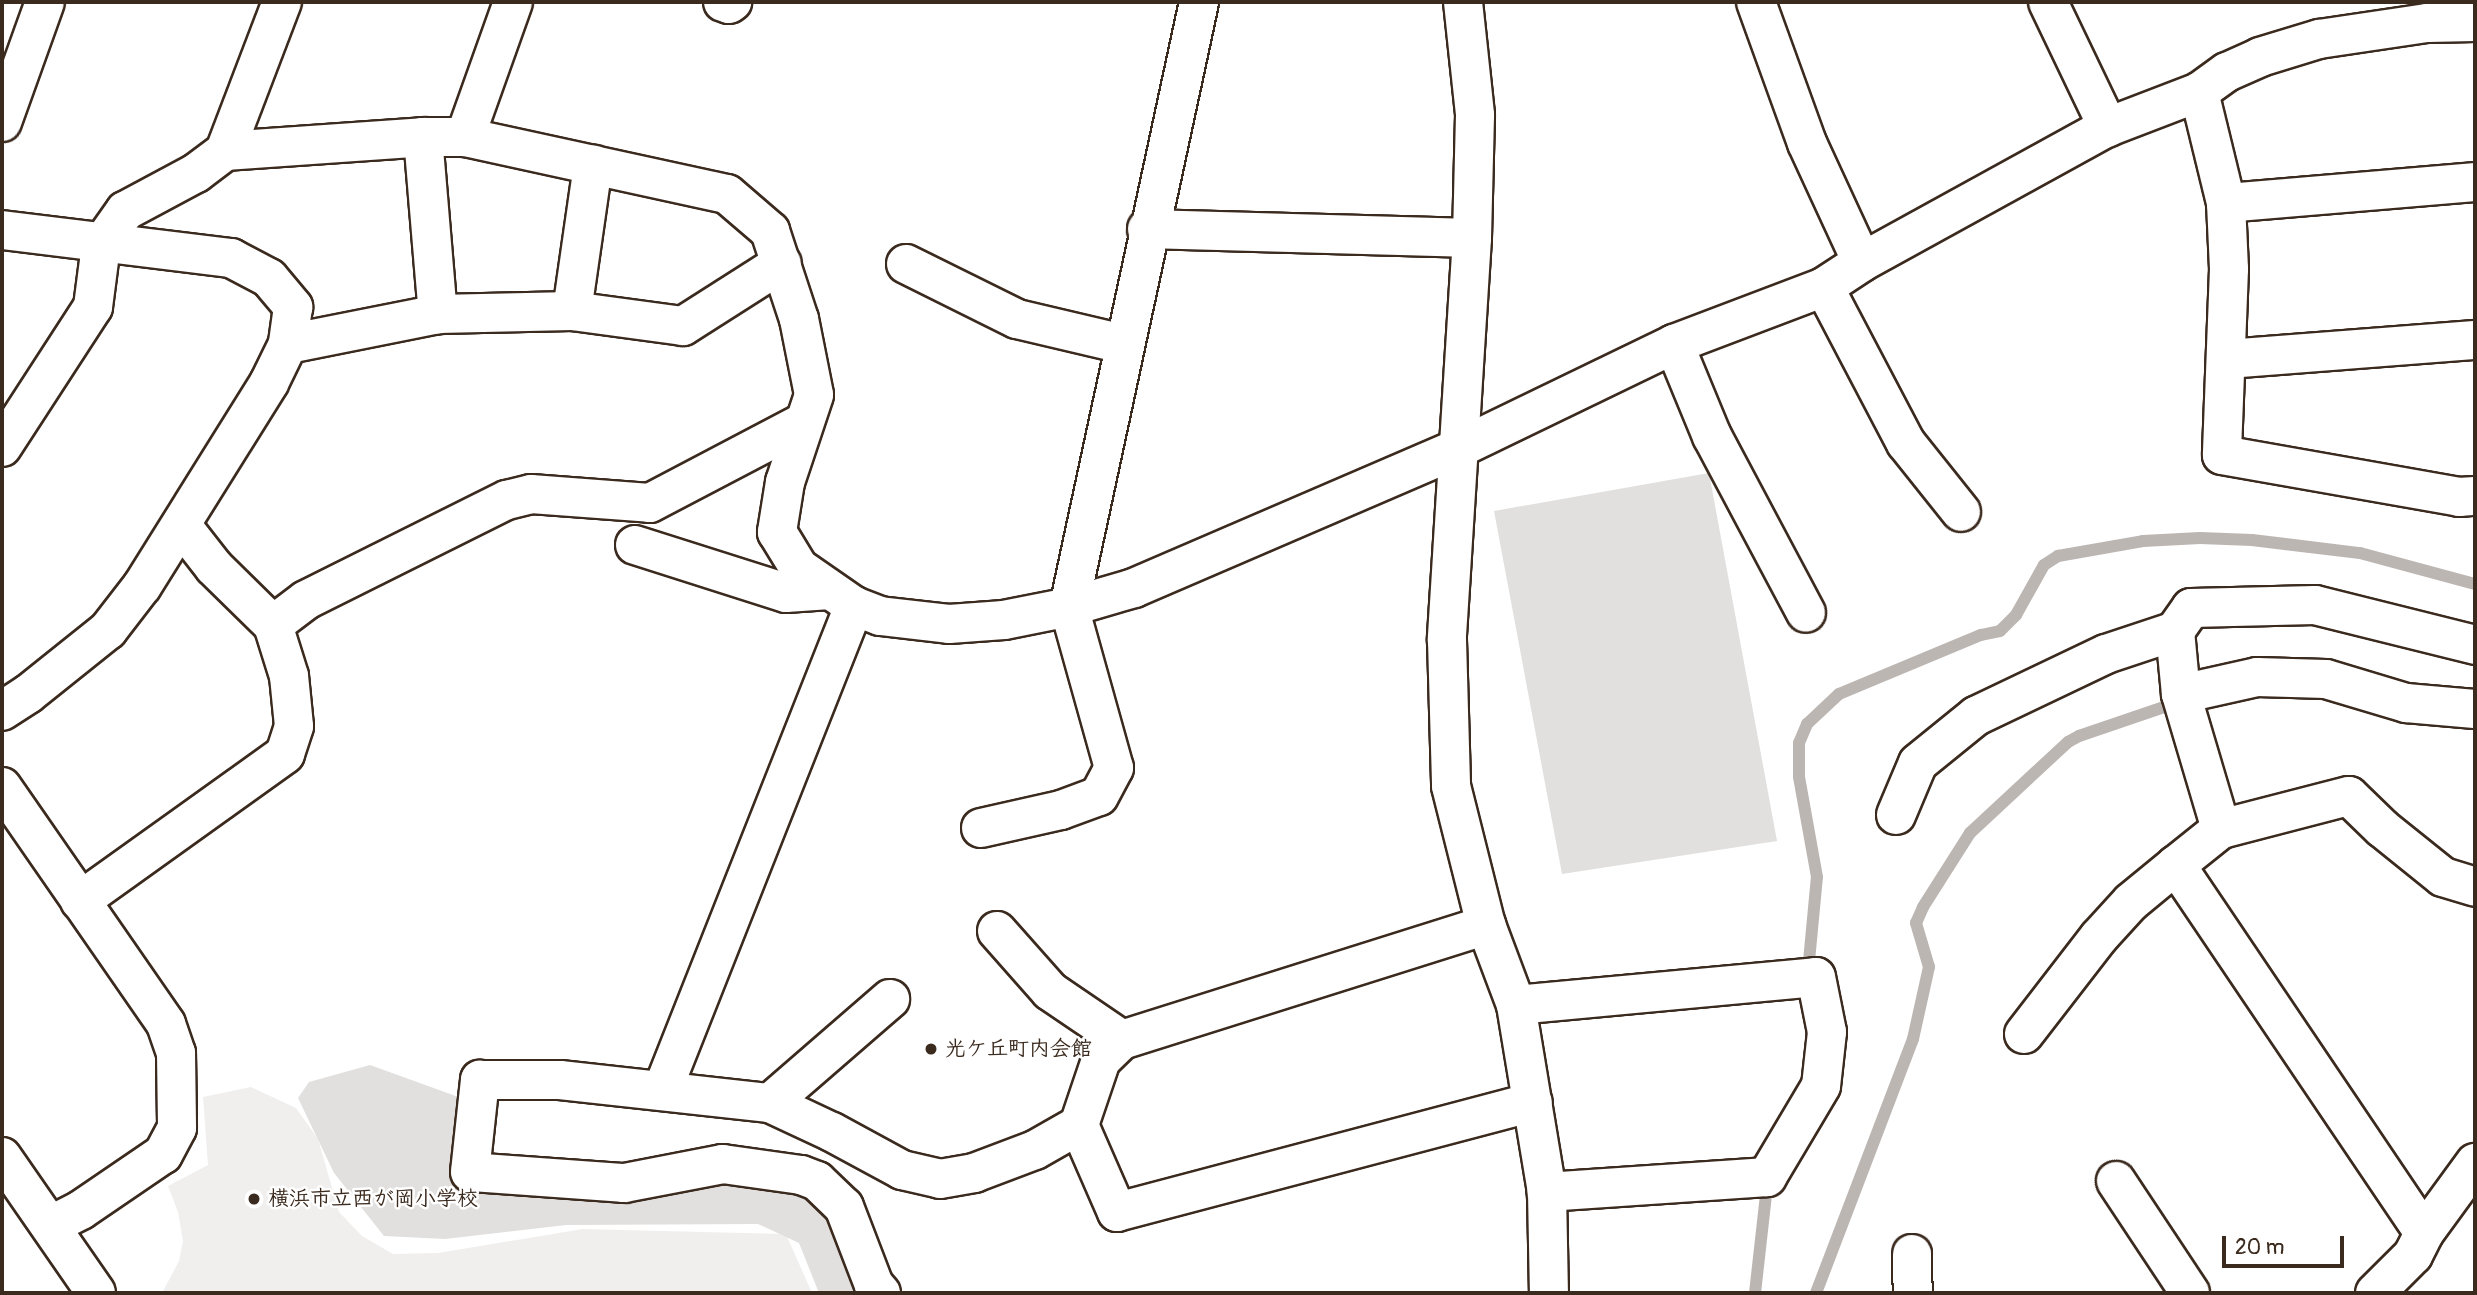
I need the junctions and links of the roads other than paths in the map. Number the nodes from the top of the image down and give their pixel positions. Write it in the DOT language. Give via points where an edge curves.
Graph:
graph roads {
  1 [pos="45,2"];
  2 [pos="282,2"];
  3 [pos="513,2"];
  4 [pos="723,2"];
  5 [pos="732,2"];
  6 [pos="1199,2"];
  7 [pos="1463,2"];
  8 [pos="1756,2"];
  9 [pos="2048,2"];
  10 [pos="2427,13"];
  11 [pos="2475,22"];
  12 [pos="2199,92"];
  13 [pos="2,122"];
  14 [pos="2108,127"];
  15 [pos="423,136"];
  16 [pos="465,137"];
  17 [pos="225,151"];
  18 [pos="593,165"];
  19 [pos="2475,182"];
  20 [pos="2227,202"];
  21 [pos="1147,229"];
  22 [pos="2,230"];
  23 [pos="1472,238"];
  24 [pos="101,245"];
  25 [pos="1862,262"];
  26 [pos="782,263"];
  27 [pos="906,264"];
  28 [pos="1824,287"];
  29 [pos="572,311"];
  30 [pos="439,314"];
  31 [pos="2475,340"];
  32 [pos="288,344"];
  33 [pos="1123,344"];
  34 [pos="1674,344"];
  35 [pos="2227,359"];
  36 [pos="804,422"];
  37 [pos="2,447"];
  38 [pos="1457,449"];
  39 [pos="2475,496"];
  40 [pos="1961,512"];
  41 [pos="182,526"];
  42 [pos="635,545"];
  43 [pos="842,598"];
  44 [pos="1069,607"];
  45 [pos="1805,612"];
  46 [pos="272,625"];
  47 [pos="2175,631"];
  48 [pos="2475,645"];
  49 [pos="2181,694"];
  50 [pos="2475,709"];
  51 [pos="2,710"];
  52 [pos="2,787"];
  53 [pos="1896,815"];
  54 [pos="981,828"];
  55 [pos="2221,829"];
  56 [pos="2176,865"];
  57 [pos="2475,887"];
  58 [pos="80,901"];
  59 [pos="1486,925"];
  60 [pos="997,931"];
  61 [pos="890,999"];
  62 [pos="1516,1005"];
  63 [pos="2024,1034"];
  64 [pos="1122,1040"];
  65 [pos="662,1091"];
  66 [pos="1533,1102"];
  67 [pos="770,1103"];
  68 [pos="1079,1125"];
  69 [pos="2,1157"];
  70 [pos="2475,1163"];
  71 [pos="2116,1181"];
  72 [pos="1546,1192"];
  73 [pos="51,1225"];
  74 [pos="2424,1233"];
  75 [pos="1912,1254"];
  76 [pos="96,1293"];
  77 [pos="881,1293"];
  78 [pos="1549,1293"];
  79 [pos="1913,1293"];
  80 [pos="2190,1293"];
  81 [pos="2375,1293"];
  1 -- 13 [label="street"];
  2 -- 17 [label="street"];
  3 -- 16 [label="street"];
  4 -- 5 [label="street"];
  6 -- 21 [label="street"];
  7 -- 23 [label="street" via="1475,116"];
  8 -- 25 [label="street" via="1807,143"];
  9 -- 14 [label="street"];
  10 -- 11 [label="street"];
  10 -- 12 [label="street" via="2296,47 2227,72"];
  12 -- 14 [label="street"];
  12 -- 20 [label="street"];
  14 -- 25 [label="street"];
  15 -- 16 [label="street"];
  15 -- 17 [label="street"];
  15 -- 30 [label="street"];
  16 -- 18 [label="street"];
  17 -- 24 [label="street" via="196,173 125,211"];
  18 -- 26 [label="street" via="727,194 770,231"];
  18 -- 29 [label="street"];
  19 -- 20 [label="street"];
  20 -- 35 [label="street"];
  21 -- 23 [label="street"];
  21 -- 33 [label="street"];
  22 -- 24 [label="street"];
  23 -- 38 [label="street"];
  24 -- 32 [label="street" via="231,258 269,278 293,307"];
  24 -- 37 [label="street" via="93,307"];
  25 -- 28 [label="street"];
  26 -- 29 [label="street" via="683,326"];
  26 -- 36 [label="street" via="814,395"];
  27 -- 33 [label="street" via="1017,319"];
  28 -- 34 [label="street"];
  28 -- 40 [label="street" via="1906,443"];
  29 -- 30 [label="street"];
  30 -- 32 [label="street"];
  31 -- 35 [label="street"];
  32 -- 41 [label="street" via="270,383"];
  33 -- 44 [label="street"];
  34 -- 38 [label="street"];
  34 -- 45 [label="street" via="1712,436"];
  35 -- 39 [label="street" via="2222,455 2459,497"];
  36 -- 43 [label="street" via="785,482 777,532 799,568"];
  36 -- 46 [label="street" via="650,503 531,494 507,500 306,600"];
  38 -- 44 [label="street" via="1134,588"];
  38 -- 59 [label="street" via="1447,640 1451,786"];
  41 -- 46 [label="street" via="214,567"];
  41 -- 51 [label="street" via="108,630"];
  42 -- 43 [label="street" via="786,593"];
  43 -- 44 [label="street" via="880,616 949,624 1004,620"];
  43 -- 65 [label="street"];
  44 -- 54 [label="street" via="1114,768 1099,796 1061,810"];
  46 -- 58 [label="street" via="289,676 294,726 285,754"];
  47 -- 48 [label="street" via="2191,608 2315,605"];
  47 -- 49 [label="street"];
  47 -- 53 [label="street" via="2106,654 1976,716 1917,763"];
  49 -- 50 [label="street" via="2257,677 2326,680 2406,703"];
  49 -- 55 [label="street"];
  52 -- 58 [label="street"];
  55 -- 56 [label="street"];
  55 -- 57 [label="street" via="2348,796 2443,877"];
  56 -- 63 [label="street" via="2131,902 2099,937"];
  56 -- 74 [label="street"];
  58 -- 73 [label="street" via="166,1024 176,1053 177,1128 163,1154"];
  59 -- 62 [label="street"];
  59 -- 64 [label="street"];
  60 -- 64 [label="street" via="1050,992"];
  61 -- 67 [label="street"];
  62 -- 66 [label="street"];
  62 -- 72 [label="street" via="1816,977 1827,1032 1821,1086 1768,1177"];
  64 -- 68 [label="street" via="1101,1060"];
  65 -- 67 [label="street"];
  65 -- 77 [label="street" via="560,1080 480,1080 470,1172 624,1183 723,1164 801,1175 817,1181 844,1207"];
  66 -- 68 [label="street" via="1117,1212"];
  66 -- 72 [label="street"];
  67 -- 68 [label="street" via="902,1170 940,1179 974,1173 1023,1154"];
  69 -- 73 [label="street"];
  70 -- 74 [label="street"];
  71 -- 80 [label="street"];
  72 -- 78 [label="street"];
  73 -- 76 [label="street"];
  74 -- 81 [label="street" via="2413,1255"];
  75 -- 79 [label="street"];
}
